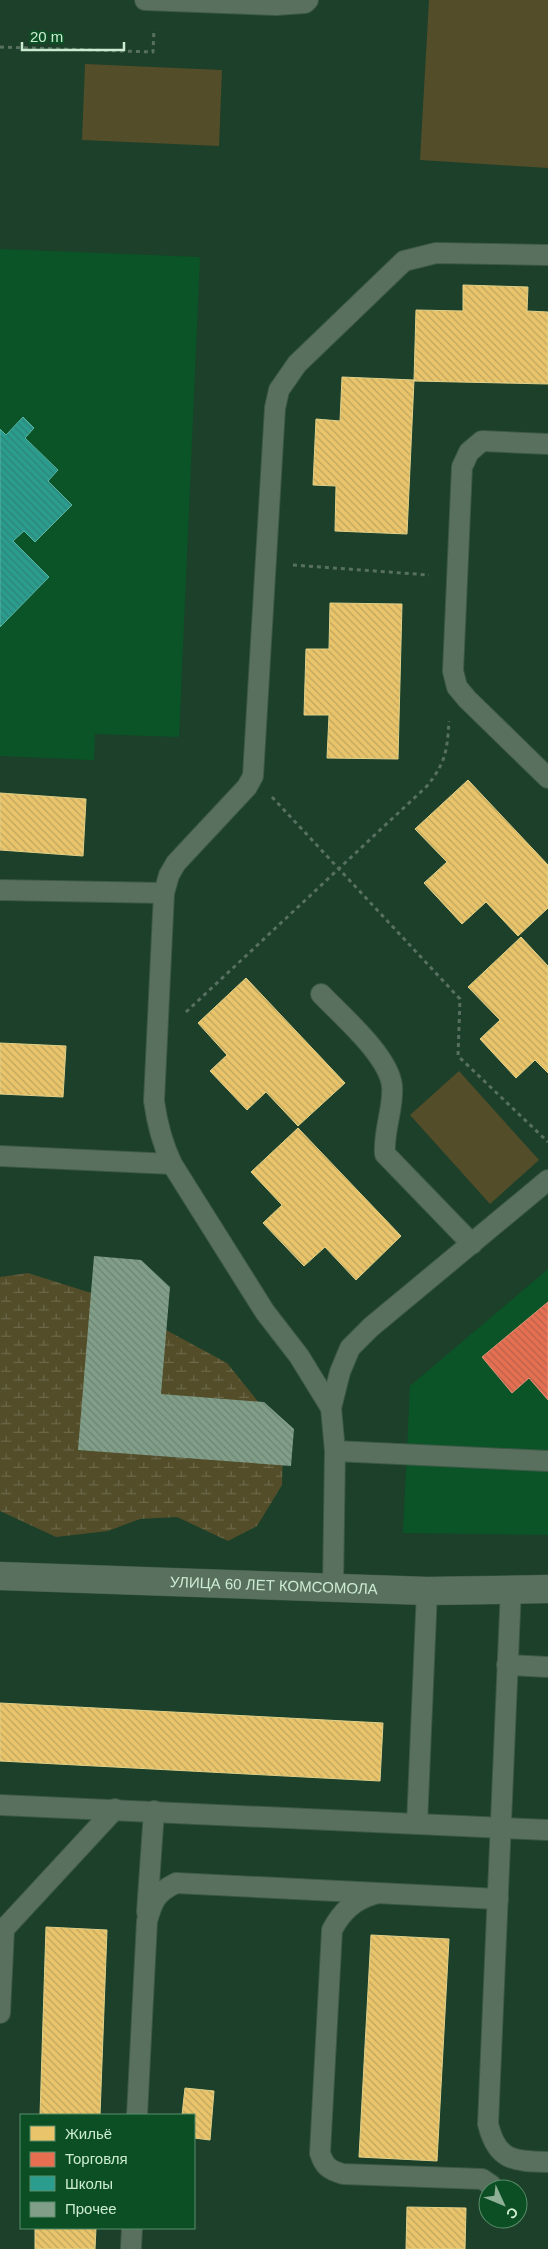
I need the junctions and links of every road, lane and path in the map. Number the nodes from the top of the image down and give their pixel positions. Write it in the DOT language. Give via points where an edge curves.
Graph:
graph roads {
  1 [pos="144,0"];
  2 [pos="154,0"];
  3 [pos="177,0"];
  4 [pos="308,0"];
  5 [pos="0,47"];
  6 [pos="548,255"];
  7 [pos="548,444"];
  8 [pos="266,562"];
  9 [pos="457,577"];
  10 [pos="450,718"];
  11 [pos="253,776"];
  12 [pos="548,778"];
  13 [pos="339,869"];
  14 [pos="0,890"];
  15 [pos="164,893"];
  16 [pos="321,994"];
  17 [pos="157,1040"];
  18 [pos="548,1142"];
  19 [pos="0,1156"];
  20 [pos="172,1164"];
  21 [pos="548,1180"];
  22 [pos="472,1244"];
  23 [pos="331,1408"];
  24 [pos="336,1451"];
  25 [pos="548,1462"];
  26 [pos="0,1576"];
  27 [pos="333,1587"];
  28 [pos="511,1588"];
  29 [pos="548,1589"];
  30 [pos="427,1591"];
  31 [pos="507,1665"];
  32 [pos="548,1667"];
  33 [pos="0,1804"];
  34 [pos="114,1809"];
  35 [pos="154,1811"];
  36 [pos="417,1824"];
  37 [pos="501,1828"];
  38 [pos="548,1830"];
  39 [pos="380,1893"];
  40 [pos="498,1898"];
  41 [pos="147,1921"];
  42 [pos="0,2013"];
  43 [pos="137,2114"];
  44 [pos="548,2162"];
  45 [pos="482,2179"];
  1 -- 2 [label="lane"];
  2 -- 3 [label="lane"];
  2 -- 5 [label="path" via="153,52"];
  3 -- 4 [label="lane" via="276,5"];
  6 -- 8 [label="lane" via="436,252 404,261 297,364 280,390 275,408"];
  7 -- 9 [label="lane" via="482,441 469,452 462,467"];
  8 -- 9 [label="path"];
  8 -- 11 [label="lane"];
  9 -- 12 [label="lane" via="453,670 457,686"];
  10 -- 13 [label="path" via="448,747 441,768 427,786"];
  11 -- 13 [label="path"];
  11 -- 15 [label="lane" via="247,787 176,862"];
  13 -- 17 [label="path"];
  13 -- 18 [label="path" via="460,999 458,1056"];
  14 -- 15 [label="lane"];
  15 -- 17 [label="lane"];
  16 -- 22 [label="lane" via="389,1071 392,1087 384,1138 385,1154"];
  17 -- 20 [label="lane" via="154,1101 162,1143"];
  19 -- 20 [label="lane"];
  20 -- 23 [label="lane" via="265,1312 299,1356"];
  21 -- 22 [label="lane"];
  22 -- 23 [label="lane" via="350,1348"];
  23 -- 24 [label="lane"];
  24 -- 25 [label="lane"];
  24 -- 27 [label="lane"];
  26 -- 27 [label="street, УЛИЦА 60 ЛЕТ КОМСОМОЛА"];
  27 -- 30 [label="street, УЛИЦА 60 ЛЕТ КОМСОМОЛА"];
  28 -- 29 [label="street, УЛИЦА 60 ЛЕТ КОМСОМОЛА"];
  28 -- 30 [label="street, УЛИЦА 60 ЛЕТ КОМСОМОЛА"];
  28 -- 31 [label="lane"];
  30 -- 36 [label="lane"];
  31 -- 32 [label="lane"];
  31 -- 37 [label="lane"];
  33 -- 34 [label="lane"];
  34 -- 35 [label="lane"];
  34 -- 42 [label="lane" via="4,1929"];
  35 -- 36 [label="lane"];
  35 -- 41 [label="lane"];
  36 -- 37 [label="lane"];
  37 -- 38 [label="lane"];
  37 -- 40 [label="lane"];
  39 -- 40 [label="lane"];
  39 -- 41 [label="lane" via="176,1883 153,1900"];
  39 -- 45 [label="lane" via="362,1897 350,1905 332,1930 320,2152 324,2165 343,2174"];
  40 -- 44 [label="lane" via="488,2124 492,2142 505,2156 524,2162"];
  41 -- 43 [label="lane"];
}
